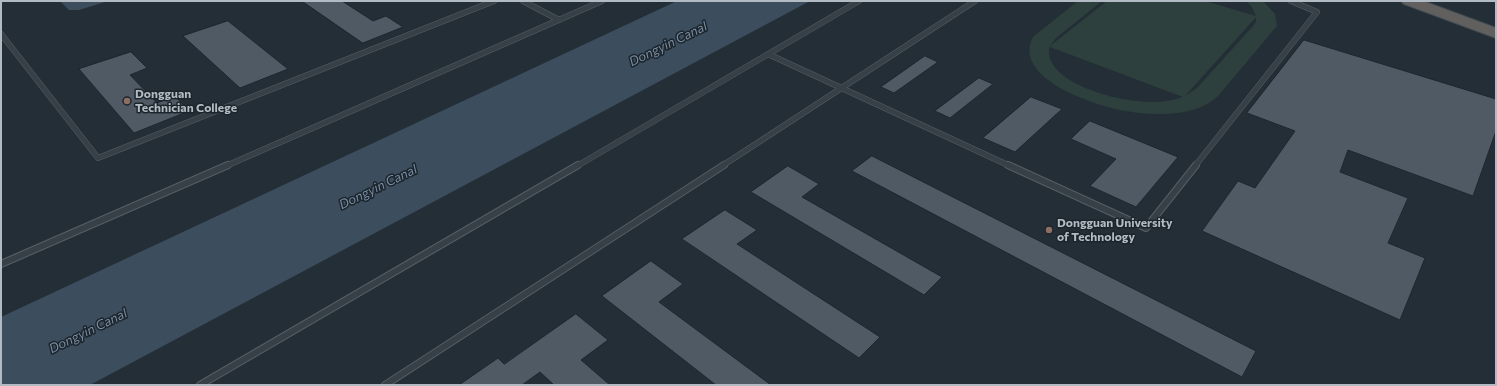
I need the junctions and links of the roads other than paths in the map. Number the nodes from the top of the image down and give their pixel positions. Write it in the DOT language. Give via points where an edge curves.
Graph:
graph roads {
  1 [pos="494,1"];
  2 [pos="523,1"];
  3 [pos="602,1"];
  4 [pos="859,1"];
  5 [pos="974,1"];
  6 [pos="1291,1"];
  7 [pos="1409,1"];
  8 [pos="1449,1"];
  9 [pos="1496,18"];
  10 [pos="559,20"];
  11 [pos="1,34"];
  12 [pos="1496,34"];
  13 [pos="768,54"];
  14 [pos="841,88"];
  15 [pos="1,264"];
  16 [pos="200,385"];
  17 [pos="385,385"];
  1 -- 11 [label="lane" via="98,158"];
  2 -- 10 [label="lane"];
  3 -- 10 [label="lane"];
  4 -- 13 [label="lane"];
  5 -- 14 [label="lane"];
  6 -- 14 [label="lane" via="1317,12 1146,228"];
  7 -- 12 [label="highway"];
  8 -- 9 [label="highway"];
  10 -- 15 [label="lane"];
  13 -- 14 [label="lane"];
  13 -- 16 [label="lane"];
  14 -- 17 [label="lane"];
}
